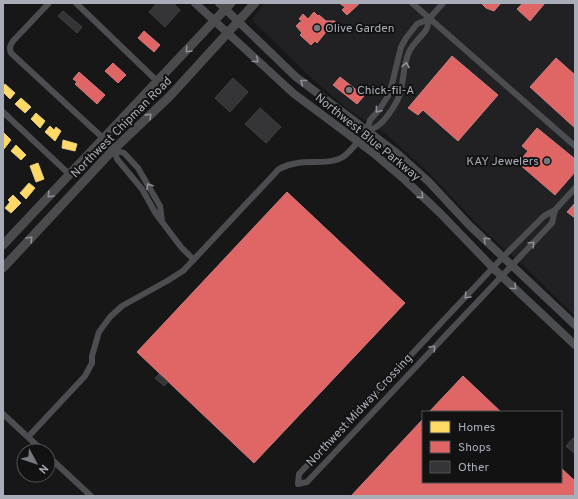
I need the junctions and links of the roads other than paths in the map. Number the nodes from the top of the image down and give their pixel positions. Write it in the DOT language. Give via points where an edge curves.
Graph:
graph roads {
  1 [pos="49,3"];
  2 [pos="76,3"];
  3 [pos="195,3"];
  4 [pos="255,3"];
  5 [pos="412,3"];
  6 [pos="443,3"];
  7 [pos="225,5"];
  8 [pos="429,19"];
  9 [pos="214,21"];
  10 [pos="238,21"];
  11 [pos="228,33"];
  12 [pos="158,82"];
  13 [pos="3,112"];
  14 [pos="367,131"];
  15 [pos="104,139"];
  16 [pos="358,142"];
  17 [pos="575,146"];
  18 [pos="114,150"];
  19 [pos="69,174"];
  20 [pos="575,188"];
  21 [pos="555,210"];
  22 [pos="162,222"];
  23 [pos="3,245"];
  24 [pos="503,257"];
  25 [pos="194,260"];
  26 [pos="512,265"];
  27 [pos="3,268"];
  28 [pos="493,268"];
  29 [pos="501,276"];
  30 [pos="575,325"];
  31 [pos="575,345"];
  32 [pos="3,414"];
  33 [pos="28,437"];
  34 [pos="34,443"];
  35 [pos="56,463"];
  36 [pos="91,496"];
  1 -- 15 [label="street" via="13,41 10,50 14,57"];
  2 -- 12 [label="street"];
  3 -- 9 [label="street, Northwest Blue Parkway"];
  4 -- 10 [label="main road, Northwest Chipman Road"];
  5 -- 8 [label="street"];
  6 -- 8 [label="street"];
  7 -- 9 [label="main road, Northwest Chipman Road"];
  7 -- 10 [label="street, Northwest Blue Parkway"];
  8 -- 14 [label="street, one-way" via="417,24 401,47 388,96 370,120"];
  14 -- 8 [label="street, one-way" via="380,125 400,96 409,52 427,29"];
  8 -- 17 [label="street"];
  9 -- 11 [label="street, Northwest Blue Parkway"];
  9 -- 12 [label="main road, Northwest Chipman Road, one-way"];
  10 -- 11 [label="main road, Northwest Chipman Road"];
  14 -- 10 [label="street, Northwest Blue Parkway, one-way" via="296,77"];
  11 -- 16 [label="street, Northwest Blue Parkway, one-way" via="293,93"];
  18 -- 11 [label="main road, Northwest Chipman Road, one-way" via="170,96"];
  12 -- 15 [label="main road, Northwest Chipman Road"];
  13 -- 19 [label="street"];
  14 -- 16 [label="street"];
  24 -- 14 [label="street, Northwest Blue Parkway, one-way" via="429,182"];
  15 -- 18 [label="street"];
  15 -- 19 [label="main road, Northwest Chipman Road"];
  16 -- 25 [label="street" via="340,159 295,163 280,169"];
  16 -- 28 [label="street, Northwest Blue Parkway, one-way" via="406,180"];
  18 -- 22 [label="street" via="117,159 142,189"];
  22 -- 18 [label="street, one-way" via="160,206 138,168 124,153"];
  27 -- 18 [label="main road, Northwest Chipman Road, one-way"];
  19 -- 23 [label="main road, Northwest Chipman Road, one-way"];
  20 -- 21 [label="street, Northwest Midway Crossing"];
  21 -- 24 [label="street, Northwest Midway Crossing" via="544,216"];
  26 -- 21 [label="street, Northwest Midway Crossing, one-way" via="552,223"];
  22 -- 25 [label="street"];
  24 -- 26 [label="street, Northwest Blue Parkway"];
  24 -- 28 [label="street, Northwest Midway Crossing"];
  25 -- 33 [label="street" via="178,275 122,306 110,316 99,332 92,364 85,376"];
  26 -- 29 [label="street, Northwest Midway Crossing"];
  26 -- 30 [label="street, Northwest Blue Parkway"];
  28 -- 29 [label="street, Northwest Blue Parkway"];
  28 -- 29 [label="street, Northwest Midway Crossing, one-way" via="299,474 298,484 307,482"];
  29 -- 31 [label="street, Northwest Blue Parkway, one-way"];
  32 -- 33 [label="street"];
  33 -- 34 [label="street"];
  35 -- 36 [label="street"];
}
